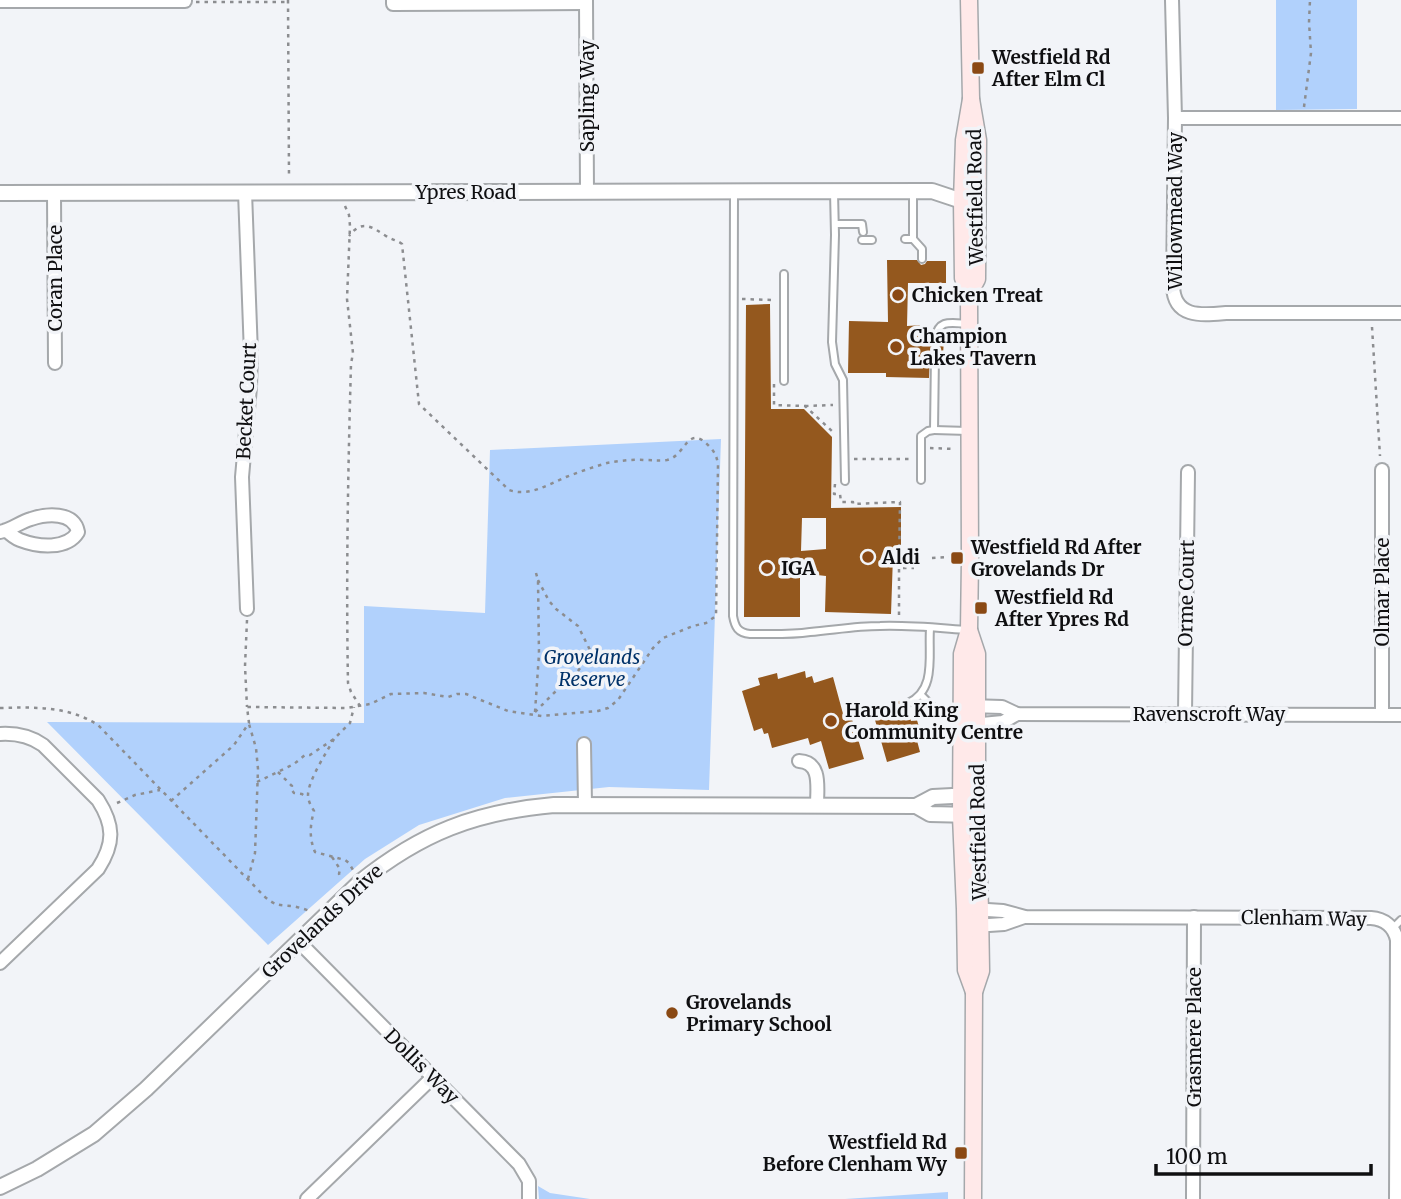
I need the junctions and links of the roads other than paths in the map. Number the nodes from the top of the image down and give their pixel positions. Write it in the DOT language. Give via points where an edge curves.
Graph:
graph roads {
  1 [pos="393,0"];
  2 [pos="970,0"];
  3 [pos="1172,0"];
  4 [pos="0,1"];
  5 [pos="185,1"];
  6 [pos="586,2"];
  7 [pos="1175,118"];
  8 [pos="1401,118"];
  9 [pos="970,181"];
  10 [pos="834,191"];
  11 [pos="912,191"];
  12 [pos="932,191"];
  13 [pos="246,192"];
  14 [pos="587,192"];
  15 [pos="733,192"];
  16 [pos="0,193"];
  17 [pos="54,193"];
  18 [pos="969,200"];
  19 [pos="835,224"];
  20 [pos="872,240"];
  21 [pos="922,259"];
  22 [pos="784,274"];
  23 [pos="1401,313"];
  24 [pos="968,324"];
  25 [pos="935,339"];
  26 [pos="935,355"];
  27 [pos="55,363"];
  28 [pos="785,382"];
  29 [pos="934,430"];
  30 [pos="968,431"];
  31 [pos="1382,470"];
  32 [pos="1188,472"];
  33 [pos="921,480"];
  34 [pos="845,481"];
  35 [pos="3,531"];
  36 [pos="247,609"];
  37 [pos="930,629"];
  38 [pos="969,630"];
  39 [pos="921,695"];
  40 [pos="908,704"];
  41 [pos="969,706"];
  42 [pos="934,708"];
  43 [pos="1017,714"];
  44 [pos="1185,714"];
  45 [pos="1382,715"];
  46 [pos="1401,715"];
  47 [pos="969,725"];
  48 [pos="0,734"];
  49 [pos="584,744"];
  50 [pos="799,761"];
  51 [pos="970,795"];
  52 [pos="585,804"];
  53 [pos="817,805"];
  54 [pos="916,806"];
  55 [pos="969,816"];
  56 [pos="973,909"];
  57 [pos="1194,916"];
  58 [pos="1025,917"];
  59 [pos="1396,924"];
  60 [pos="973,926"];
  61 [pos="298,941"];
  62 [pos="1,960"];
  63 [pos="433,1077"];
  64 [pos="1399,1109"];
  65 [pos="0,1187"];
  66 [pos="307,1199"];
  67 [pos="529,1199"];
  68 [pos="973,1199"];
  69 [pos="1193,1199"];
  70 [pos="1396,1199"];
  1 -- 6 [label="street" via="393,4"];
  2 -- 9 [label="main road, Westfield Road" via="971,99 978,140"];
  3 -- 7 [label="street"];
  4 -- 5 [label="street"];
  6 -- 14 [label="street, Sapling Way"];
  7 -- 8 [label="street, Willowmead Way"];
  7 -- 23 [label="street, Willowmead Way" via="1173,293 1181,306 1199,316"];
  9 -- 12 [label="street, Ypres Road"];
  9 -- 18 [label="main road, Westfield Road"];
  10 -- 11 [label="street, Ypres Road"];
  10 -- 15 [label="street, Ypres Road"];
  10 -- 19 [label="lane"];
  11 -- 12 [label="street, Ypres Road"];
  11 -- 21 [label="lane" via="909,239 922,249"];
  12 -- 18 [label="street, Ypres Road"];
  13 -- 14 [label="street, Ypres Road"];
  13 -- 17 [label="street, Ypres Road"];
  13 -- 36 [label="street, Becket Court" via="251,354 242,477"];
  14 -- 15 [label="street, Ypres Road"];
  15 -- 37 [label="lane" via="734,626 750,634 881,625"];
  16 -- 17 [label="street, Ypres Road"];
  17 -- 27 [label="street, Coran Place"];
  18 -- 24 [label="main road, Westfield Road" via="977,279 969,294"];
  19 -- 20 [label="lane" via="862,224 862,236"];
  19 -- 34 [label="lane" via="832,342 835,364 844,380"];
  22 -- 28 [label="lane"];
  24 -- 25 [label="lane" via="941,325"];
  24 -- 30 [label="main road, Westfield Road"];
  26 -- 29 [label="lane"];
  29 -- 30 [label="lane"];
  29 -- 33 [label="lane" via="921,436"];
  30 -- 38 [label="main road, Westfield Road"];
  31 -- 45 [label="street, Olmar Place"];
  32 -- 44 [label="street, Orme Court"];
  35 -- 35 [label="street" via="49,515 69,519 78,531 68,542 53,545 17,539"];
  37 -- 38 [label="lane"];
  37 -- 39 [label="lane" via="928,678"];
  38 -- 41 [label="main road, Westfield Road" via="977,654"];
  39 -- 40 [label="lane"];
  39 -- 42 [label="lane"];
  41 -- 43 [label="street, Ravenscroft Way" via="1002,707"];
  41 -- 47 [label="main road, Westfield Road"];
  43 -- 44 [label="street, Ravenscroft Way"];
  43 -- 47 [label="street, Ravenscroft Way" via="1003,722"];
  44 -- 45 [label="street, Ravenscroft Way"];
  45 -- 46 [label="street, Ravenscroft Way"];
  47 -- 51 [label="main road, Westfield Road"];
  48 -- 62 [label="street" via="24,735 43,744 98,800 111,832 106,858 98,869"];
  49 -- 52 [label="street"];
  50 -- 53 [label="street" via="815,769"];
  51 -- 54 [label="street, Grovelands Drive" via="933,797"];
  51 -- 55 [label="main road, Westfield Road"];
  52 -- 53 [label="street, Grovelands Drive"];
  52 -- 61 [label="street, Grovelands Drive" via="500,812 435,834 381,865"];
  53 -- 54 [label="street, Grovelands Drive"];
  54 -- 55 [label="street, Grovelands Drive" via="930,814"];
  55 -- 56 [label="main road, Westfield Road"];
  56 -- 58 [label="street, Clenham Way"];
  56 -- 60 [label="main road, Westfield Road"];
  57 -- 58 [label="street, Clenham Way"];
  57 -- 59 [label="street, Clenham Way" via="1371,918"];
  57 -- 69 [label="street, Grasmere Place"];
  58 -- 60 [label="street, Clenham Way"];
  59 -- 64 [label="street, Clenham Way"];
  60 -- 68 [label="main road, Westfield Road" via="981,971 974,992"];
  61 -- 63 [label="street, Dollis Way"];
  61 -- 65 [label="street, Grovelands Drive" via="94,1134"];
  63 -- 66 [label="street"];
  63 -- 67 [label="street, Dollis Way" via="519,1164 529,1181"];
  64 -- 70 [label="street, Clenham Way"];
}
